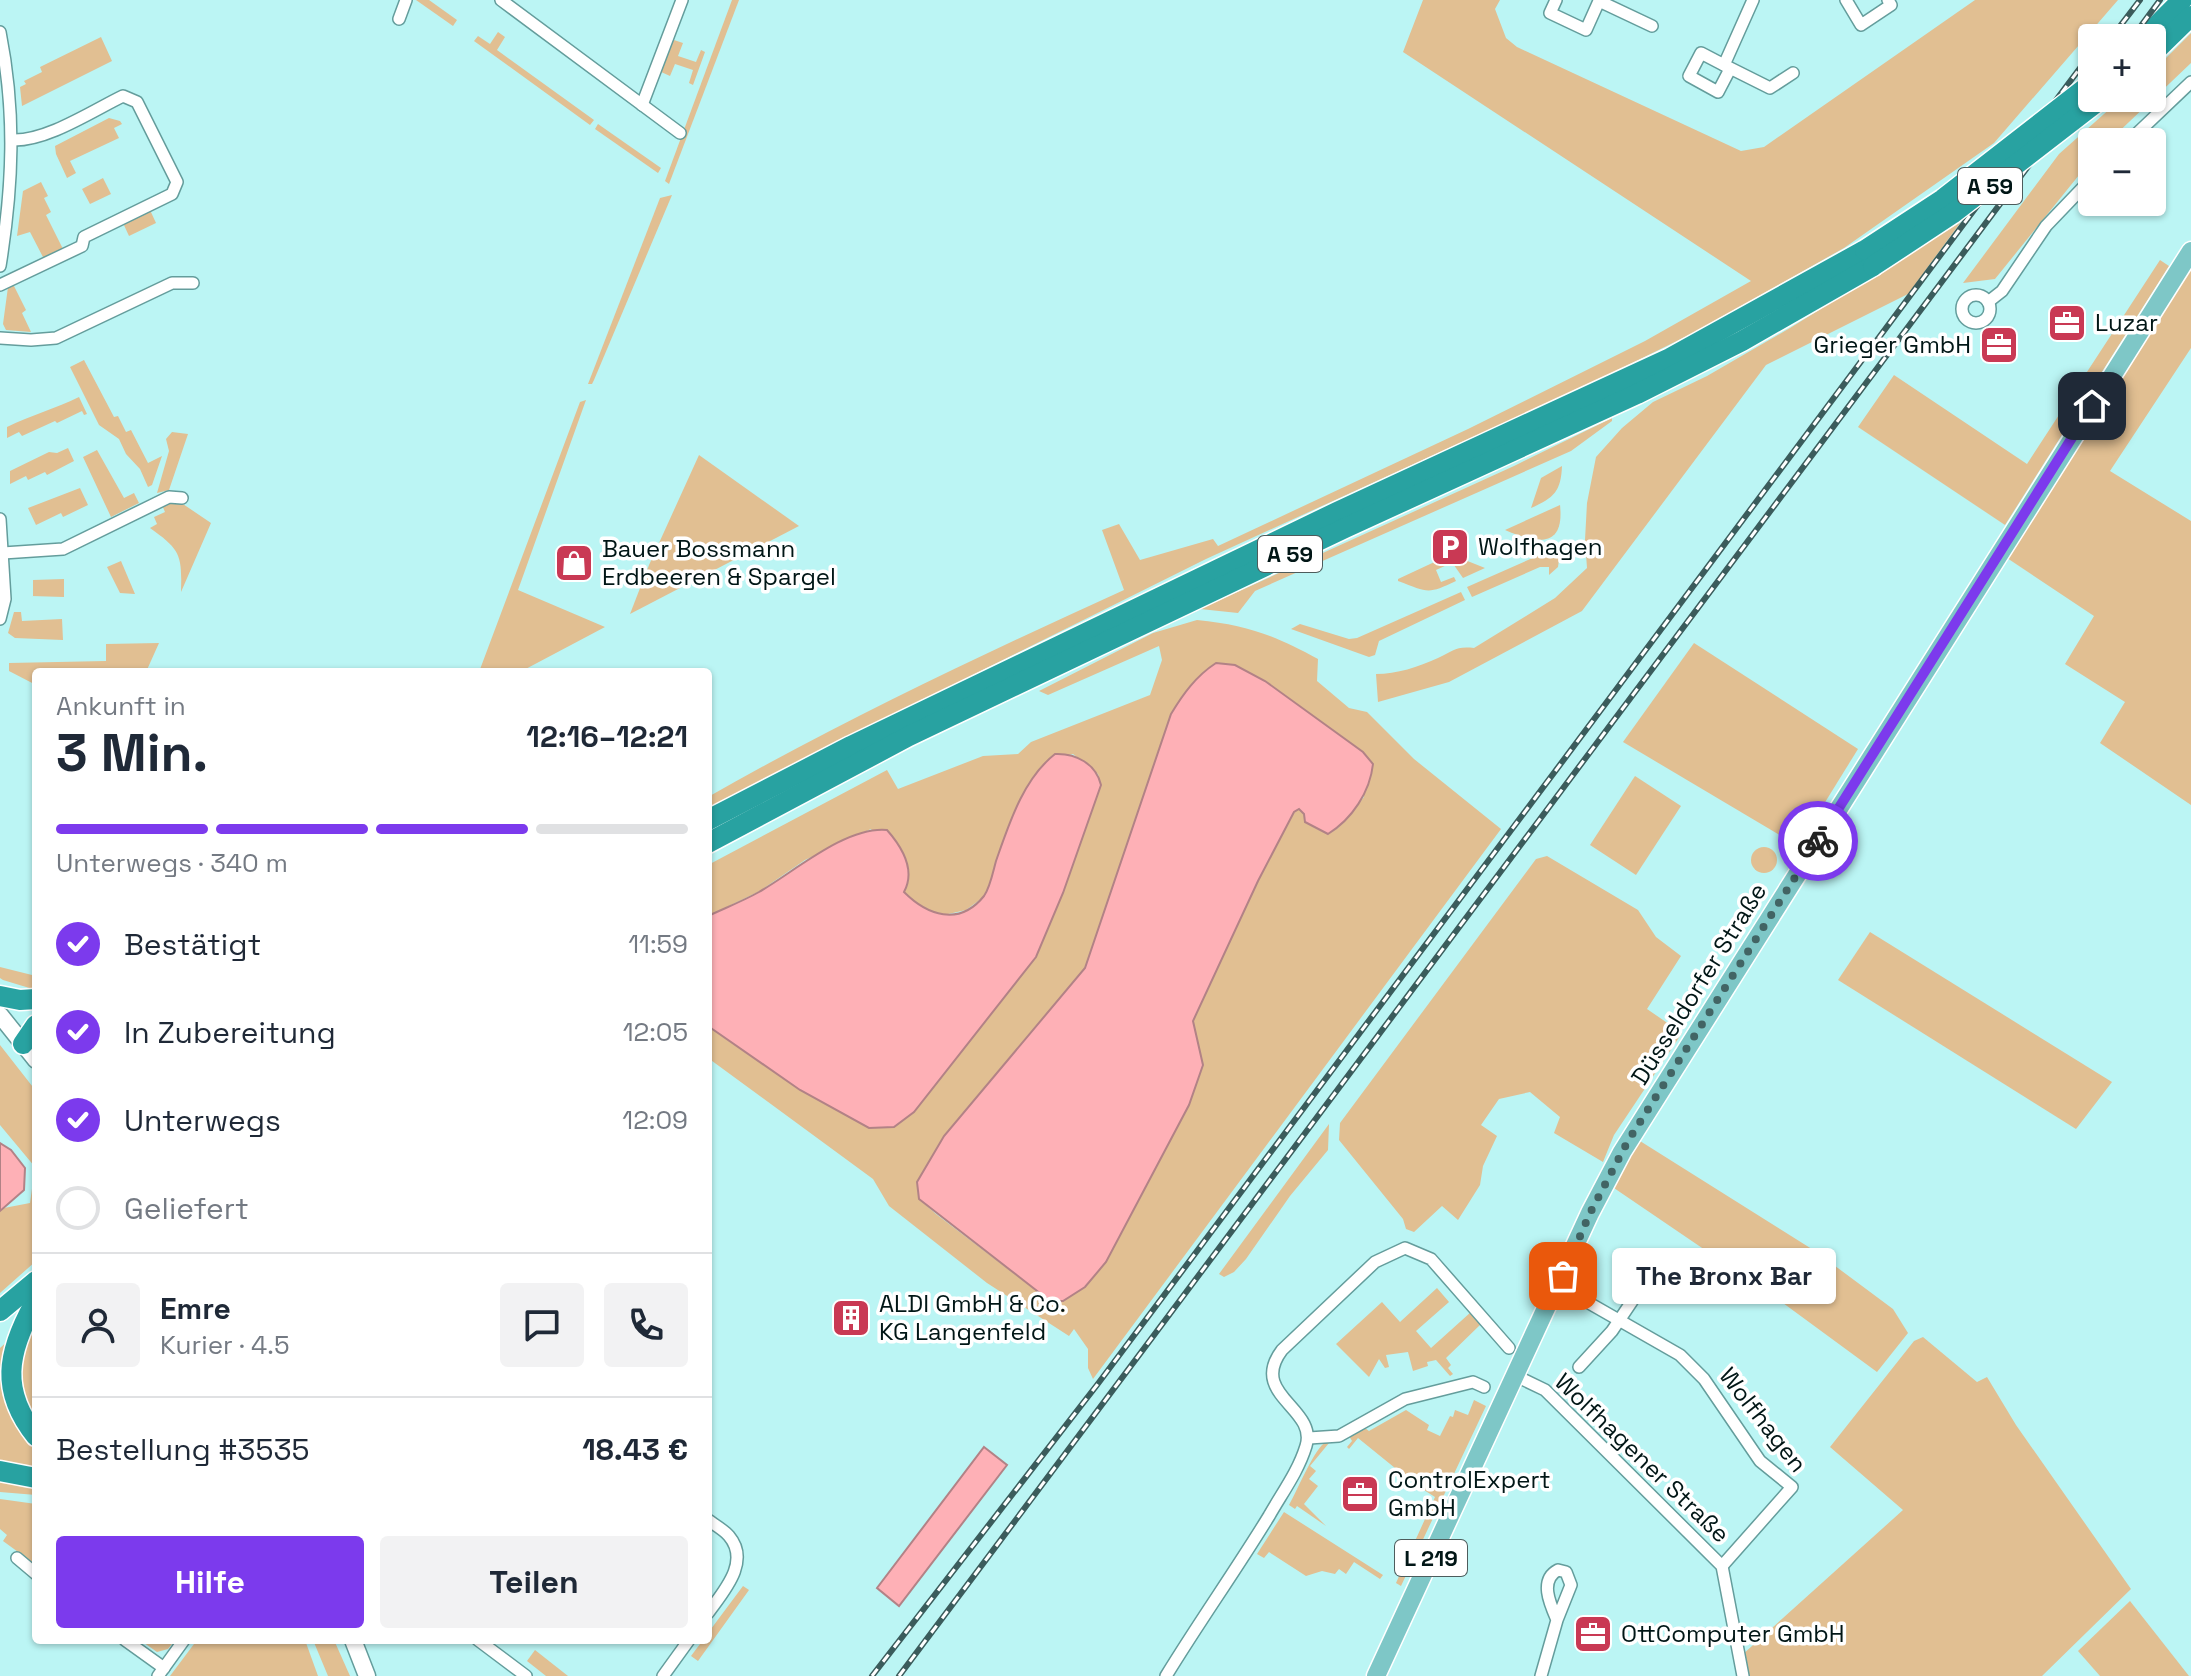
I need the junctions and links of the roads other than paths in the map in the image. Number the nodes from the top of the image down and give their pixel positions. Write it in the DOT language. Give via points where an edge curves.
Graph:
graph roads {
  1 [pos="406,0"];
  2 [pos="501,0"];
  3 [pos="682,0"];
  4 [pos="1556,0"];
  5 [pos="1599,0"];
  6 [pos="1753,0"];
  7 [pos="1846,0"];
  8 [pos="1888,0"];
  9 [pos="2182,0"];
  10 [pos="2191,16"];
  11 [pos="399,19"];
  12 [pos="2158,24"];
  13 [pos="1652,26"];
  14 [pos="0,32"];
  15 [pos="2166,40"];
  16 [pos="1793,73"];
  17 [pos="2191,82"];
  18 [pos="2078,94"];
  19 [pos="642,105"];
  20 [pos="2084,112"];
  21 [pos="2143,128"];
  22 [pos="680,133"];
  23 [pos="13,140"];
  24 [pos="2078,193"];
  25 [pos="2191,251"];
  26 [pos="1869,258"];
  27 [pos="0,266"];
  28 [pos="193,283"];
  29 [pos="0,285"];
  30 [pos="1988,302"];
  31 [pos="0,338"];
  32 [pos="182,498"];
  33 [pos="0,519"];
  34 [pos="3,553"];
  35 [pos="0,619"];
  36 [pos="712,818"];
  37 [pos="712,841"];
  38 [pos="0,996"];
  39 [pos="32,999"];
  40 [pos="0,1015"];
  41 [pos="32,1048"];
  42 [pos="1659,1261"];
  43 [pos="32,1284"];
  44 [pos="1568,1291"];
  45 [pos="32,1306"];
  46 [pos="32,1308"];
  47 [pos="0,1311"];
  48 [pos="1619,1320"];
  49 [pos="0,1335"];
  50 [pos="1509,1348"];
  51 [pos="1579,1367"];
  52 [pos="1516,1376"];
  53 [pos="1484,1387"];
  54 [pos="32,1432"];
  55 [pos="1309,1438"];
  56 [pos="0,1471"];
  57 [pos="32,1477"];
  58 [pos="712,1523"];
  59 [pos="17,1558"];
  60 [pos="1722,1566"];
  61 [pos="32,1571"];
  62 [pos="712,1607"];
  63 [pos="1557,1620"];
  64 [pos="130,1644"];
  65 [pos="181,1644"];
  66 [pos="355,1644"];
  67 [pos="483,1644"];
  68 [pos="686,1644"];
  69 [pos="161,1672"];
  70 [pos="367,1676"];
  71 [pos="526,1676"];
  72 [pos="663,1676"];
  73 [pos="1166,1676"];
  74 [pos="1376,1676"];
  75 [pos="1541,1676"];
  76 [pos="1743,1676"];
  1 -- 11 [label="street"];
  2 -- 19 [label="street"];
  3 -- 19 [label="street"];
  4 -- 5 [label="street" via="1550,13 1586,30"];
  5 -- 13 [label="street"];
  6 -- 16 [label="street" via="1727,67 1770,88"];
  7 -- 8 [label="street" via="1861,25 1891,5"];
  9 -- 12 [label="highway"];
  10 -- 15 [label="highway"];
  14 -- 23 [label="street"];
  17 -- 21 [label="street"];
  18 -- 26 [label="highway, A 59, bridge"];
  19 -- 22 [label="street"];
  20 -- 26 [label="highway, A 59, bridge" via="1952,214"];
  23 -- 27 [label="street"];
  23 -- 29 [label="street" via="28,141 123,96 137,102 177,182 172,194"];
  24 -- 30 [label="street"];
  25 -- 52 [label="main road, Düsseldorfer Straße / L 219" via="1628,1141"];
  26 -- 36 [label="highway, A 59" via="1670,358 851,746"];
  26 -- 37 [label="highway, A 59" via="1742,341 1637,394 909,736"];
  28 -- 31 [label="street" via="172,283 56,338"];
  32 -- 34 [label="street" via="169,497 63,549"];
  33 -- 34 [label="street"];
  34 -- 35 [label="street" via="5,599"];
  38 -- 39 [label="highway"];
  40 -- 41 [label="main road"];
  42 -- 48 [label="street"];
  43 -- 47 [label="highway"];
  44 -- 48 [label="street, Wolfhagen"];
  45 -- 49 [label="highway"];
  46 -- 54 [label="highway" via="14,1340 8,1370 9,1393 19,1419"];
  48 -- 51 [label="street"];
  48 -- 60 [label="street, Wolfhagen" via="1680,1355 1704,1379 1760,1461 1792,1487"];
  50 -- 55 [label="street" via="1431,1259 1405,1248 1375,1262 1278,1356 1273,1369 1278,1393 1304,1423"];
  52 -- 60 [label="street, Wolfhagener Straße" via="1545,1390"];
  52 -- 74 [label="main road, Düsseldorfer Straße / L 219"];
  53 -- 55 [label="street" via="1473,1382 1405,1399 1339,1436"];
  55 -- 73 [label="street" via="1295,1473"];
  56 -- 57 [label="highway"];
  58 -- 62 [label="street" via="729,1535 737,1566"];
  59 -- 61 [label="street"];
  60 -- 76 [label="street, Wolfhagener Straße"];
  63 -- 75 [label="street"];
  64 -- 69 [label="street"];
  65 -- 69 [label="street"];
  66 -- 70 [label="main road"];
  67 -- 71 [label="street"];
  68 -- 72 [label="street"];
}
